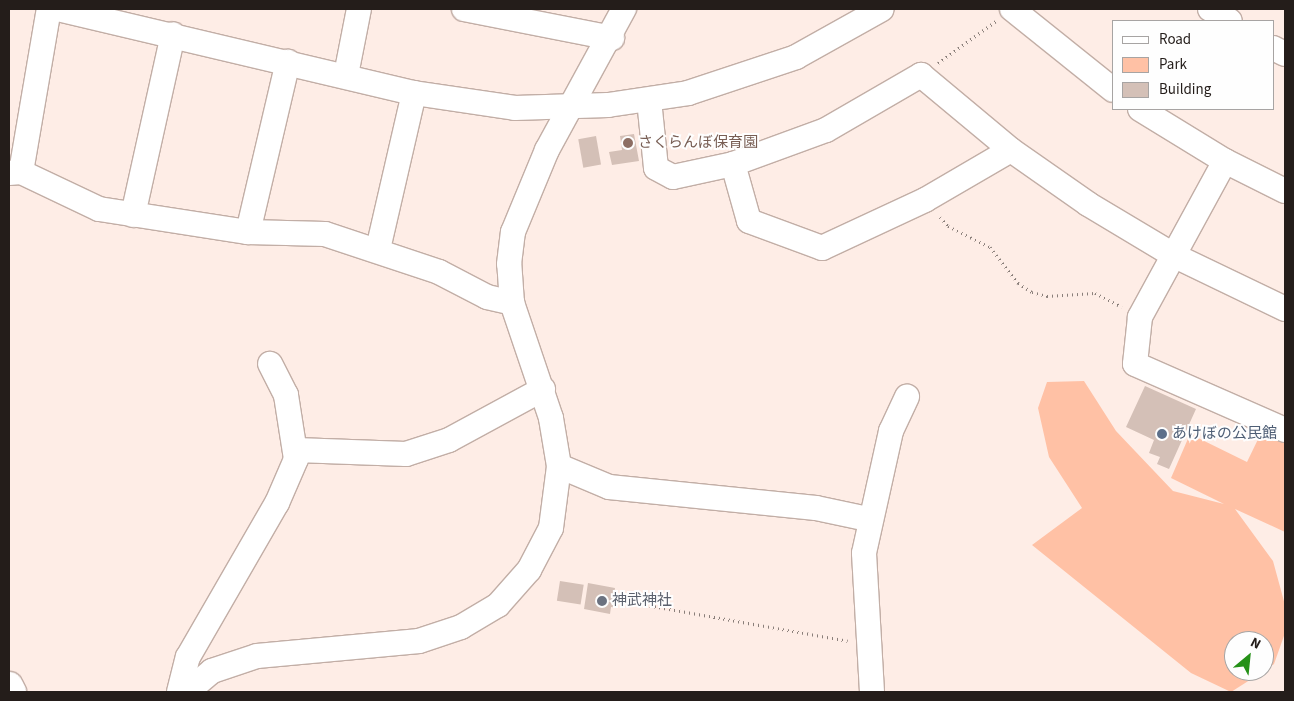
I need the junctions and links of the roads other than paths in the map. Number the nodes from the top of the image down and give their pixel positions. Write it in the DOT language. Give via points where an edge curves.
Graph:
graph roads {
  1 [pos="49,9"];
  2 [pos="58,9"];
  3 [pos="359,9"];
  4 [pos="464,9"];
  5 [pos="624,9"];
  6 [pos="882,9"];
  7 [pos="1013,9"];
  8 [pos="1210,9"];
  9 [pos="1228,20"];
  10 [pos="173,34"];
  11 [pos="612,38"];
  12 [pos="288,62"];
  13 [pos="346,75"];
  14 [pos="1112,89"];
  15 [pos="414,93"];
  16 [pos="649,100"];
  17 [pos="570,108"];
  18 [pos="1142,110"];
  19 [pos="1011,150"];
  20 [pos="1225,161"];
  21 [pos="733,164"];
  22 [pos="15,173"];
  23 [pos="1285,191"];
  24 [pos="133,215"];
  25 [pos="248,232"];
  26 [pos="378,249"];
  27 [pos="1175,256"];
  28 [pos="512,303"];
  29 [pos="1285,309"];
  30 [pos="270,364"];
  31 [pos="542,389"];
  32 [pos="907,396"];
  33 [pos="1285,430"];
  34 [pos="296,450"];
  35 [pos="559,466"];
  36 [pos="868,519"];
  37 [pos="178,692"];
  38 [pos="187,692"];
  39 [pos="872,692"];
  1 -- 22 [label="street"];
  2 -- 10 [label="street"];
  3 -- 13 [label="street"];
  4 -- 11 [label="street"];
  5 -- 11 [label="street"];
  6 -- 16 [label="street" via="796,57 745,77"];
  7 -- 14 [label="street"];
  8 -- 9 [label="street"];
  10 -- 12 [label="street"];
  10 -- 24 [label="street"];
  11 -- 17 [label="street"];
  12 -- 13 [label="street"];
  12 -- 25 [label="street"];
  13 -- 15 [label="street"];
  15 -- 17 [label="street" via="515,108"];
  15 -- 26 [label="street"];
  16 -- 17 [label="street"];
  16 -- 21 [label="street" via="656,168 673,177"];
  17 -- 28 [label="street" via="523,200 513,232 508,264"];
  18 -- 20 [label="street"];
  19 -- 21 [label="street" via="921,75 826,130"];
  19 -- 21 [label="street" via="925,200 822,248 749,221"];
  19 -- 27 [label="street"];
  20 -- 23 [label="street"];
  20 -- 27 [label="street"];
  22 -- 24 [label="street" via="99,209"];
  24 -- 25 [label="street"];
  25 -- 26 [label="street" via="325,234"];
  26 -- 28 [label="street"];
  27 -- 29 [label="street"];
  27 -- 33 [label="street" via="1140,317 1135,364"];
  28 -- 31 [label="street"];
  30 -- 34 [label="street" via="286,395"];
  31 -- 34 [label="street" via="449,440 406,454"];
  31 -- 35 [label="street"];
  32 -- 36 [label="street" via="891,432"];
  34 -- 37 [label="street" via="277,503 188,657"];
  35 -- 36 [label="street" via="609,487 816,508"];
  35 -- 38 [label="street" via="557,503 542,548 498,605 460,627 419,642 257,656 212,671"];
  36 -- 39 [label="street" via="864,553"];
}
